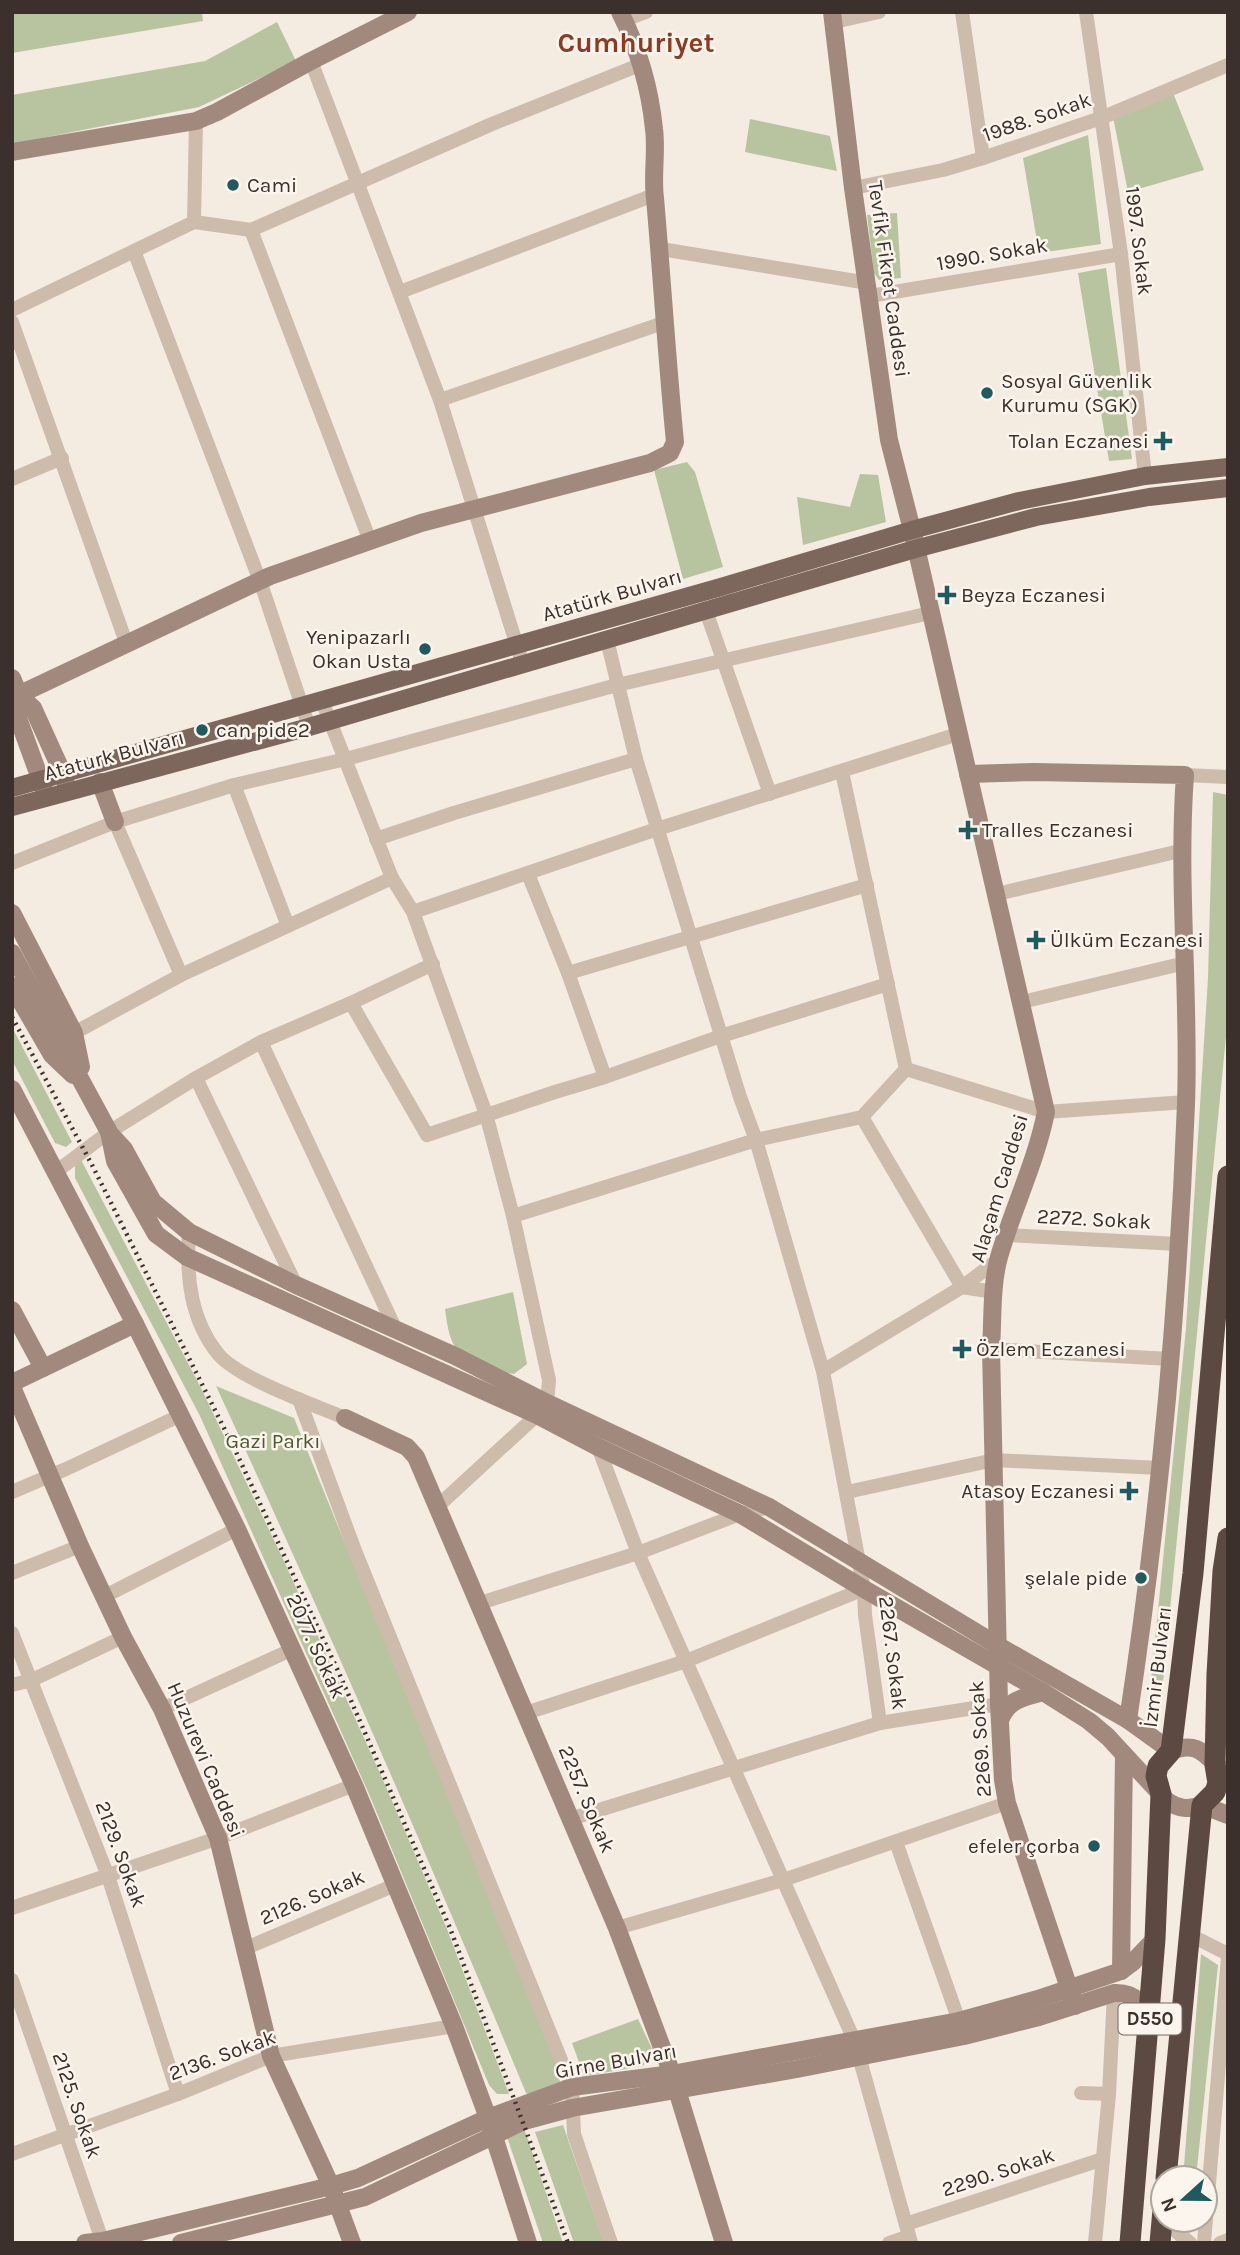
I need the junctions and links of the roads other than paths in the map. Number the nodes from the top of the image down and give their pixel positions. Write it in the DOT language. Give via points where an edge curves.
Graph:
graph roads {
  1 [pos="408,12"];
  2 [pos="646,12"];
  3 [pos="879,12"];
  4 [pos="962,12"];
  5 [pos="1086,12"];
  6 [pos="622,16"];
  7 [pos="833,17"];
  8 [pos="311,61"];
  9 [pos="642,64"];
  10 [pos="1228,65"];
  11 [pos="1101,118"];
  12 [pos="196,121"];
  13 [pos="12,152"];
  14 [pos="983,158"];
  15 [pos="358,183"];
  16 [pos="853,188"];
  17 [pos="654,195"];
  18 [pos="194,222"];
  19 [pos="251,230"];
  20 [pos="660,250"];
  21 [pos="134,251"];
  22 [pos="1121,254"];
  23 [pos="869,290"];
  24 [pos="400,292"];
  25 [pos="12,310"];
  26 [pos="12,323"];
  27 [pos="663,323"];
  28 [pos="440,400"];
  29 [pos="62,458"];
  30 [pos="1228,467"];
  31 [pos="1145,476"];
  32 [pos="12,479"];
  33 [pos="1228,488"];
  34 [pos="476,509"];
  35 [pos="912,530"];
  36 [pos="370,541"];
  37 [pos="915,549"];
  38 [pos="260,581"];
  39 [pos="706,611"];
  40 [pos="930,613"];
  41 [pos="607,640"];
  42 [pos="127,645"];
  43 [pos="518,645"];
  44 [pos="723,661"];
  45 [pos="523,665"];
  46 [pos="617,685"];
  47 [pos="15,690"];
  48 [pos="322,701"];
  49 [pos="302,707"];
  50 [pos="330,720"];
  51 [pos="309,727"];
  52 [pos="958,734"];
  53 [pos="346,759"];
  54 [pos="636,759"];
  55 [pos="842,772"];
  56 [pos="968,774"];
  57 [pos="1185,775"];
  58 [pos="1228,777"];
  59 [pos="66,782"];
  60 [pos="100,782"];
  61 [pos="234,785"];
  62 [pos="12,788"];
  63 [pos="44,788"];
  64 [pos="770,794"];
  65 [pos="12,807"];
  66 [pos="115,822"];
  67 [pos="657,829"];
  68 [pos="376,839"];
  69 [pos="1184,849"];
  70 [pos="12,863"];
  71 [pos="528,873"];
  72 [pos="392,878"];
  73 [pos="867,885"];
  74 [pos="997,894"];
  75 [pos="412,912"];
  76 [pos="12,913"];
  77 [pos="288,926"];
  78 [pos="691,938"];
  79 [pos="12,953"];
  80 [pos="433,964"];
  81 [pos="1185,964"];
  82 [pos="568,973"];
  83 [pos="181,975"];
  84 [pos="888,984"];
  85 [pos="12,986"];
  86 [pos="1022,1002"];
  87 [pos="351,1003"];
  88 [pos="74,1033"];
  89 [pos="721,1036"];
  90 [pos="261,1042"];
  91 [pos="906,1069"];
  92 [pos="605,1077"];
  93 [pos="196,1078"];
  94 [pos="86,1087"];
  95 [pos="12,1089"];
  96 [pos="1186,1101"];
  97 [pos="1046,1112"];
  98 [pos="486,1114"];
  99 [pos="862,1117"];
  100 [pos="109,1132"];
  101 [pos="756,1140"];
  102 [pos="57,1171"];
  103 [pos="1228,1176"];
  104 [pos="513,1216"];
  105 [pos="189,1232"];
  106 [pos="1007,1236"];
  107 [pos="1178,1244"];
  108 [pos="187,1258"];
  109 [pos="999,1259"];
  110 [pos="296,1285"];
  111 [pos="962,1287"];
  112 [pos="994,1292"];
  113 [pos="12,1310"];
  114 [pos="135,1324"];
  115 [pos="395,1328"];
  116 [pos="991,1349"];
  117 [pos="1170,1359"];
  118 [pos="43,1368"];
  119 [pos="823,1371"];
  120 [pos="12,1385"];
  121 [pos="299,1399"];
  122 [pos="542,1409"];
  123 [pos="179,1416"];
  124 [pos="345,1418"];
  125 [pos="592,1424"];
  126 [pos="596,1446"];
  127 [pos="994,1460"];
  128 [pos="1160,1468"];
  129 [pos="50,1476"];
  130 [pos="12,1492"];
  131 [pos="847,1492"];
  132 [pos="438,1506"];
  133 [pos="769,1507"];
  134 [pos="740,1514"];
  135 [pos="237,1529"];
  136 [pos="1228,1538"];
  137 [pos="80,1546"];
  138 [pos="638,1553"];
  139 [pos="859,1563"];
  140 [pos="1225,1570"];
  141 [pos="12,1573"];
  142 [pos="864,1589"];
  143 [pos="105,1597"];
  144 [pos="480,1603"];
  145 [pos="12,1633"];
  146 [pos="123,1637"];
  147 [pos="997,1645"];
  148 [pos="293,1649"];
  149 [pos="686,1661"];
  150 [pos="998,1665"];
  151 [pos="1222,1672"];
  152 [pos="32,1680"];
  153 [pos="12,1685"];
  154 [pos="1043,1692"];
  155 [pos="162,1709"];
  156 [pos="999,1712"];
  157 [pos="526,1713"];
  158 [pos="1128,1720"];
  159 [pos="880,1723"];
  160 [pos="1171,1751"];
  161 [pos="1124,1755"];
  162 [pos="1224,1766"];
  163 [pos="734,1769"];
  164 [pos="354,1785"];
  165 [pos="1161,1794"];
  166 [pos="1007,1803"];
  167 [pos="1202,1805"];
  168 [pos="1228,1815"];
  169 [pos="570,1819"];
  170 [pos="218,1838"];
  171 [pos="896,1842"];
  172 [pos="108,1876"];
  173 [pos="783,1880"];
  174 [pos="395,1885"];
  175 [pos="12,1908"];
  176 [pos="617,1928"];
  177 [pos="1190,1935"];
  178 [pos="1155,1939"];
  179 [pos="246,1948"];
  180 [pos="1228,1956"];
  181 [pos="1121,1970"];
  182 [pos="12,1980"];
  183 [pos="1114,1993"];
  184 [pos="1072,1997"];
  185 [pos="959,2021"];
  186 [pos="454,2026"];
  187 [pos="1149,2027"];
  188 [pos="857,2049"];
  189 [pos="271,2056"];
  190 [pos="674,2082"];
  191 [pos="572,2087"];
  192 [pos="1081,2093"];
  193 [pos="178,2094"];
  194 [pos="1109,2094"];
  195 [pos="572,2108"];
  196 [pos="490,2126"];
  197 [pos="65,2136"];
  198 [pos="12,2154"];
  199 [pos="1103,2159"];
  200 [pos="1167,2164"];
  201 [pos="331,2186"];
  202 [pos="338,2204"];
  203 [pos="909,2234"];
  204 [pos="233,2236"];
  205 [pos="1228,2240"];
  206 [pos="97,2242"];
  207 [pos="181,2243"];
  208 [pos="352,2243"];
  209 [pos="528,2243"];
  210 [pos="611,2243"];
  211 [pos="724,2243"];
  212 [pos="889,2243"];
  213 [pos="1095,2243"];
  214 [pos="1130,2243"];
  215 [pos="1204,2243"];
  216 [pos="1220,2243"];
  1 -- 8 [label="street"];
  2 -- 6 [label="street"];
  3 -- 7 [label="street"];
  4 -- 14 [label="street"];
  5 -- 11 [label="street, 1997. Sokak"];
  6 -- 9 [label="street"];
  7 -- 16 [label="street, Tevfik Fikret Caddesi"];
  8 -- 12 [label="street"];
  8 -- 15 [label="street"];
  9 -- 15 [label="street"];
  9 -- 17 [label="street" via="654,130"];
  10 -- 11 [label="street, 1988. Sokak"];
  11 -- 14 [label="street, 1988. Sokak"];
  11 -- 22 [label="street, 1997. Sokak"];
  12 -- 13 [label="street"];
  12 -- 18 [label="street"];
  14 -- 16 [label="street, 1988. Sokak"];
  15 -- 19 [label="street"];
  15 -- 24 [label="street"];
  16 -- 23 [label="street, Tevfik Fikret Caddesi"];
  17 -- 20 [label="street"];
  17 -- 24 [label="street"];
  18 -- 19 [label="street"];
  18 -- 21 [label="street"];
  19 -- 36 [label="street"];
  20 -- 23 [label="street, 1990. Sokak"];
  20 -- 27 [label="street"];
  21 -- 25 [label="street"];
  21 -- 38 [label="street"];
  22 -- 23 [label="street, 1990. Sokak"];
  22 -- 31 [label="street, 1997. Sokak"];
  23 -- 35 [label="street, Tevfik Fikret Caddesi" via="889,440"];
  24 -- 28 [label="street"];
  26 -- 29 [label="street"];
  27 -- 28 [label="street"];
  27 -- 34 [label="street" via="675,442 670,453 650,463"];
  28 -- 34 [label="street"];
  29 -- 32 [label="street"];
  29 -- 42 [label="street"];
  30 -- 31 [label="main road, Atatürk Bulvarı"];
  31 -- 35 [label="main road, Atatürk Bulvarı" via="1019,501"];
  33 -- 37 [label="main road, Atatürk Bulvarı" via="1036,517"];
  34 -- 36 [label="street"];
  34 -- 43 [label="street"];
  35 -- 37 [label="street, Tevfik Fikret Caddesi"];
  35 -- 43 [label="main road, Atatürk Bulvarı"];
  36 -- 38 [label="street"];
  37 -- 39 [label="main road, Atatürk Bulvarı"];
  37 -- 40 [label="street, Alaçam Caddesi"];
  38 -- 42 [label="street"];
  38 -- 49 [label="street"];
  39 -- 41 [label="main road, Atatürk Bulvarı"];
  39 -- 44 [label="street"];
  40 -- 44 [label="street"];
  40 -- 52 [label="street, Alaçam Caddesi"];
  41 -- 45 [label="main road, Atatürk Bulvarı"];
  41 -- 46 [label="street, 2267. Sokak"];
  42 -- 47 [label="street"];
  43 -- 45 [label="street"];
  43 -- 48 [label="main road, Atatürk Bulvarı"];
  44 -- 46 [label="street"];
  44 -- 64 [label="street"];
  45 -- 50 [label="main road, Atatürk Bulvarı"];
  46 -- 53 [label="street"];
  46 -- 54 [label="street, 2267. Sokak"];
  47 -- 59 [label="street" via="33,708"];
  47 -- 63 [label="street" via="18,718"];
  48 -- 49 [label="main road, Atatürk Bulvarı"];
  48 -- 50 [label="street"];
  49 -- 51 [label="street"];
  49 -- 59 [label="main road, Atatürk Bulvarı"];
  50 -- 51 [label="main road, Atatürk Bulvarı"];
  50 -- 53 [label="street"];
  51 -- 60 [label="main road, Ataturk Bulvarı"];
  52 -- 55 [label="street"];
  52 -- 56 [label="street, Alaçam Caddesi"];
  53 -- 61 [label="street"];
  53 -- 68 [label="street"];
  54 -- 67 [label="street, 2267. Sokak"];
  54 -- 68 [label="street"];
  55 -- 64 [label="street"];
  55 -- 73 [label="street"];
  56 -- 57 [label="street"];
  56 -- 74 [label="street, Alaçam Caddesi"];
  57 -- 58 [label="street"];
  57 -- 69 [label="street"];
  59 -- 60 [label="main road, Ataturk Bulvarı"];
  59 -- 63 [label="main road, Ataturk Bulvarı"];
  60 -- 66 [label="street"];
  61 -- 66 [label="street"];
  61 -- 77 [label="street"];
  62 -- 63 [label="main road"];
  63 -- 65 [label="main road, Ataturk Bulvarı"];
  64 -- 67 [label="street"];
  66 -- 70 [label="street"];
  66 -- 83 [label="street"];
  67 -- 71 [label="street"];
  67 -- 78 [label="street, 2267. Sokak"];
  68 -- 72 [label="street"];
  69 -- 74 [label="street"];
  69 -- 81 [label="street"];
  71 -- 75 [label="street"];
  71 -- 82 [label="street"];
  72 -- 75 [label="street"];
  72 -- 77 [label="street"];
  73 -- 78 [label="street"];
  73 -- 84 [label="street"];
  74 -- 86 [label="street, Alaçam Caddesi"];
  75 -- 80 [label="street"];
  76 -- 88 [label="street"];
  77 -- 83 [label="street"];
  78 -- 82 [label="street"];
  78 -- 89 [label="street, 2267. Sokak"];
  79 -- 94 [label="street"];
  80 -- 87 [label="street"];
  80 -- 98 [label="street"];
  81 -- 86 [label="street"];
  81 -- 96 [label="street"];
  82 -- 92 [label="street"];
  83 -- 88 [label="street"];
  84 -- 89 [label="street"];
  84 -- 91 [label="street"];
  85 -- 94 [label="street" via="51,1055"];
  86 -- 97 [label="street, Alaçam Caddesi"];
  87 -- 90 [label="street"];
  87 -- 98 [label="street" via="427,1135"];
  88 -- 94 [label="street"];
  89 -- 92 [label="street"];
  89 -- 101 [label="street, 2267. Sokak"];
  90 -- 93 [label="street"];
  90 -- 115 [label="street"];
  91 -- 97 [label="street"];
  91 -- 99 [label="street"];
  92 -- 98 [label="street"];
  93 -- 100 [label="street"];
  93 -- 110 [label="street"];
  94 -- 100 [label="street"];
  95 -- 102 [label="street, 2077. Sokak"];
  96 -- 97 [label="street"];
  96 -- 107 [label="street"];
  97 -- 106 [label="street, Alaçam Caddesi" via="1040,1143"];
  98 -- 104 [label="street"];
  99 -- 101 [label="street"];
  99 -- 111 [label="street"];
  100 -- 102 [label="street"];
  100 -- 105 [label="street" via="124,1149 153,1202"];
  100 -- 108 [label="street" via="115,1161 156,1234"];
  101 -- 104 [label="street"];
  101 -- 119 [label="street, 2267. Sokak"];
  102 -- 114 [label="street, 2077. Sokak"];
  103 -- 160 [label="highway, İzmir Bulvarı / D550" via="1193,1573"];
  104 -- 122 [label="street" via="549,1380"];
  105 -- 108 [label="street"];
  105 -- 110 [label="street"];
  106 -- 107 [label="street, 2272. Sokak"];
  106 -- 109 [label="street, Alaçam Caddesi"];
  107 -- 117 [label="street"];
  108 -- 121 [label="street" via="190,1296 201,1326 220,1356"];
  108 -- 122 [label="street"];
  109 -- 111 [label="street"];
  109 -- 112 [label="street, Alaçam Caddesi"];
  110 -- 115 [label="street"];
  111 -- 112 [label="street"];
  111 -- 119 [label="street"];
  112 -- 116 [label="street, Alaçam Caddesi"];
  113 -- 118 [label="street"];
  114 -- 118 [label="street"];
  114 -- 123 [label="street, 2077. Sokak"];
  115 -- 122 [label="street"];
  116 -- 117 [label="street"];
  116 -- 127 [label="street, Alaçam Caddesi"];
  117 -- 128 [label="street"];
  118 -- 120 [label="street"];
  119 -- 131 [label="street, 2267. Sokak"];
  120 -- 129 [label="street, Huzurevi Caddesi"];
  121 -- 124 [label="street"];
  121 -- 191 [label="street" via="354,1548"];
  122 -- 125 [label="street"];
  122 -- 126 [label="street"];
  122 -- 132 [label="street"];
  123 -- 129 [label="street"];
  123 -- 135 [label="street, 2077. Sokak"];
  124 -- 132 [label="street, 2257. Sokak" via="407,1447"];
  125 -- 126 [label="street"];
  125 -- 133 [label="street"];
  126 -- 134 [label="street"];
  126 -- 138 [label="street"];
  127 -- 128 [label="street"];
  127 -- 131 [label="street"];
  127 -- 147 [label="street, Alaçam Caddesi"];
  128 -- 158 [label="street"];
  129 -- 130 [label="street"];
  129 -- 137 [label="street, Huzurevi Caddesi"];
  131 -- 139 [label="street, 2267. Sokak"];
  132 -- 144 [label="street, 2257. Sokak"];
  133 -- 134 [label="street"];
  133 -- 139 [label="street"];
  134 -- 138 [label="street"];
  134 -- 142 [label="street"];
  135 -- 143 [label="street"];
  135 -- 148 [label="street, 2077. Sokak"];
  136 -- 140 [label="highway, D550"];
  137 -- 141 [label="street"];
  137 -- 143 [label="street, Huzurevi Caddesi"];
  138 -- 144 [label="street"];
  138 -- 149 [label="street"];
  139 -- 142 [label="street, 2267. Sokak"];
  139 -- 147 [label="street"];
  140 -- 151 [label="highway, D550"];
  142 -- 149 [label="street"];
  142 -- 150 [label="street"];
  142 -- 159 [label="street, 2267. Sokak"];
  143 -- 146 [label="street, Huzurevi Caddesi"];
  144 -- 157 [label="street, 2257. Sokak"];
  145 -- 152 [label="street, 2129. Sokak"];
  146 -- 152 [label="street"];
  146 -- 155 [label="street, Huzurevi Caddesi"];
  147 -- 150 [label="street, 2269. Sokak"];
  147 -- 158 [label="street"];
  148 -- 155 [label="street"];
  148 -- 164 [label="street, 2077. Sokak"];
  149 -- 157 [label="street"];
  149 -- 163 [label="street"];
  150 -- 154 [label="street"];
  150 -- 156 [label="street, 2269. Sokak"];
  151 -- 162 [label="highway, D550"];
  152 -- 153 [label="street"];
  152 -- 172 [label="street, 2129. Sokak"];
  154 -- 156 [label="street" via="1016,1700"];
  154 -- 161 [label="street" via="1089,1721"];
  155 -- 170 [label="street, Huzurevi Caddesi"];
  156 -- 159 [label="street"];
  156 -- 166 [label="street, 2269. Sokak"];
  157 -- 169 [label="street, 2257. Sokak"];
  158 -- 160 [label="street"];
  159 -- 163 [label="street"];
  160 -- 162 [label="street" via="1191,1747"];
  160 -- 165 [label="highway, İzmir Bulvarı / D550" via="1158,1766"];
  161 -- 165 [label="street"];
  161 -- 181 [label="street"];
  162 -- 167 [label="highway, D550" via="1210,1799"];
  163 -- 169 [label="street"];
  163 -- 173 [label="street"];
  164 -- 170 [label="street"];
  164 -- 174 [label="street, 2077. Sokak"];
  165 -- 167 [label="street" via="1184,1809"];
  165 -- 178 [label="highway, İzmir Bulvarı / D550"];
  166 -- 171 [label="street"];
  166 -- 184 [label="street, 2269. Sokak"];
  167 -- 168 [label="street"];
  167 -- 177 [label="highway, D550"];
  169 -- 176 [label="street, 2257. Sokak"];
  170 -- 172 [label="street"];
  170 -- 179 [label="street, Huzurevi Caddesi"];
  171 -- 173 [label="street"];
  171 -- 185 [label="street"];
  172 -- 175 [label="street"];
  172 -- 193 [label="street, 2129. Sokak"];
  173 -- 176 [label="street"];
  173 -- 188 [label="street"];
  174 -- 179 [label="street, 2126. Sokak"];
  174 -- 186 [label="street, 2077. Sokak"];
  176 -- 190 [label="street, 2257. Sokak"];
  177 -- 180 [label="street"];
  177 -- 200 [label="highway, D550"];
  178 -- 181 [label="street, Girne Bulvarı"];
  178 -- 187 [label="highway, İzmir Bulvarı / D550"];
  179 -- 189 [label="street, Huzurevi Caddesi"];
  180 -- 215 [label="street"];
  181 -- 184 [label="street, Girne Bulvarı"];
  182 -- 197 [label="street, 2125. Sokak"];
  183 -- 184 [label="street, Girne Bulvarı"];
  183 -- 187 [label="street" via="1135,1997"];
  183 -- 194 [label="street"];
  184 -- 185 [label="street, Girne Bulvarı"];
  184 -- 188 [label="street, Girne Bulvarı" via="964,2036"];
  185 -- 188 [label="street, Girne Bulvarı"];
  186 -- 189 [label="street, 2136. Sokak"];
  186 -- 196 [label="street, 2077. Sokak"];
  187 -- 214 [label="highway, İzmir Bulvarı / D550"];
  188 -- 190 [label="street, Girne Bulvarı"];
  188 -- 203 [label="street"];
  189 -- 193 [label="street, 2136. Sokak"];
  189 -- 201 [label="street, Huzurevi Caddesi"];
  190 -- 191 [label="street, Girne Bulvarı"];
  190 -- 195 [label="street, Girne Bulvarı"];
  190 -- 211 [label="street, 2257. Sokak"];
  191 -- 195 [label="street"];
  191 -- 196 [label="street, Girne Bulvarı"];
  192 -- 194 [label="street"];
  193 -- 197 [label="street, 2136. Sokak"];
  194 -- 199 [label="street"];
  195 -- 196 [label="street, Girne Bulvarı"];
  195 -- 210 [label="street" via="574,2134"];
  196 -- 201 [label="street, Girne Bulvarı"];
  196 -- 202 [label="street, Girne Bulvarı" via="365,2197"];
  196 -- 209 [label="street, 2077. Sokak"];
  197 -- 198 [label="street, 2136. Sokak"];
  197 -- 206 [label="street, 2125. Sokak"];
  199 -- 203 [label="street, 2290. Sokak"];
  199 -- 213 [label="street"];
  201 -- 202 [label="street, Huzurevi Caddesi"];
  201 -- 206 [label="street, Girne Bulvarı"];
  202 -- 204 [label="street, Girne Bulvarı"];
  202 -- 208 [label="street, Huzurevi Caddesi"];
  203 -- 212 [label="street, 2290. Sokak"];
  204 -- 207 [label="street, Girne Bulvarı"];
  205 -- 216 [label="street"];
}
